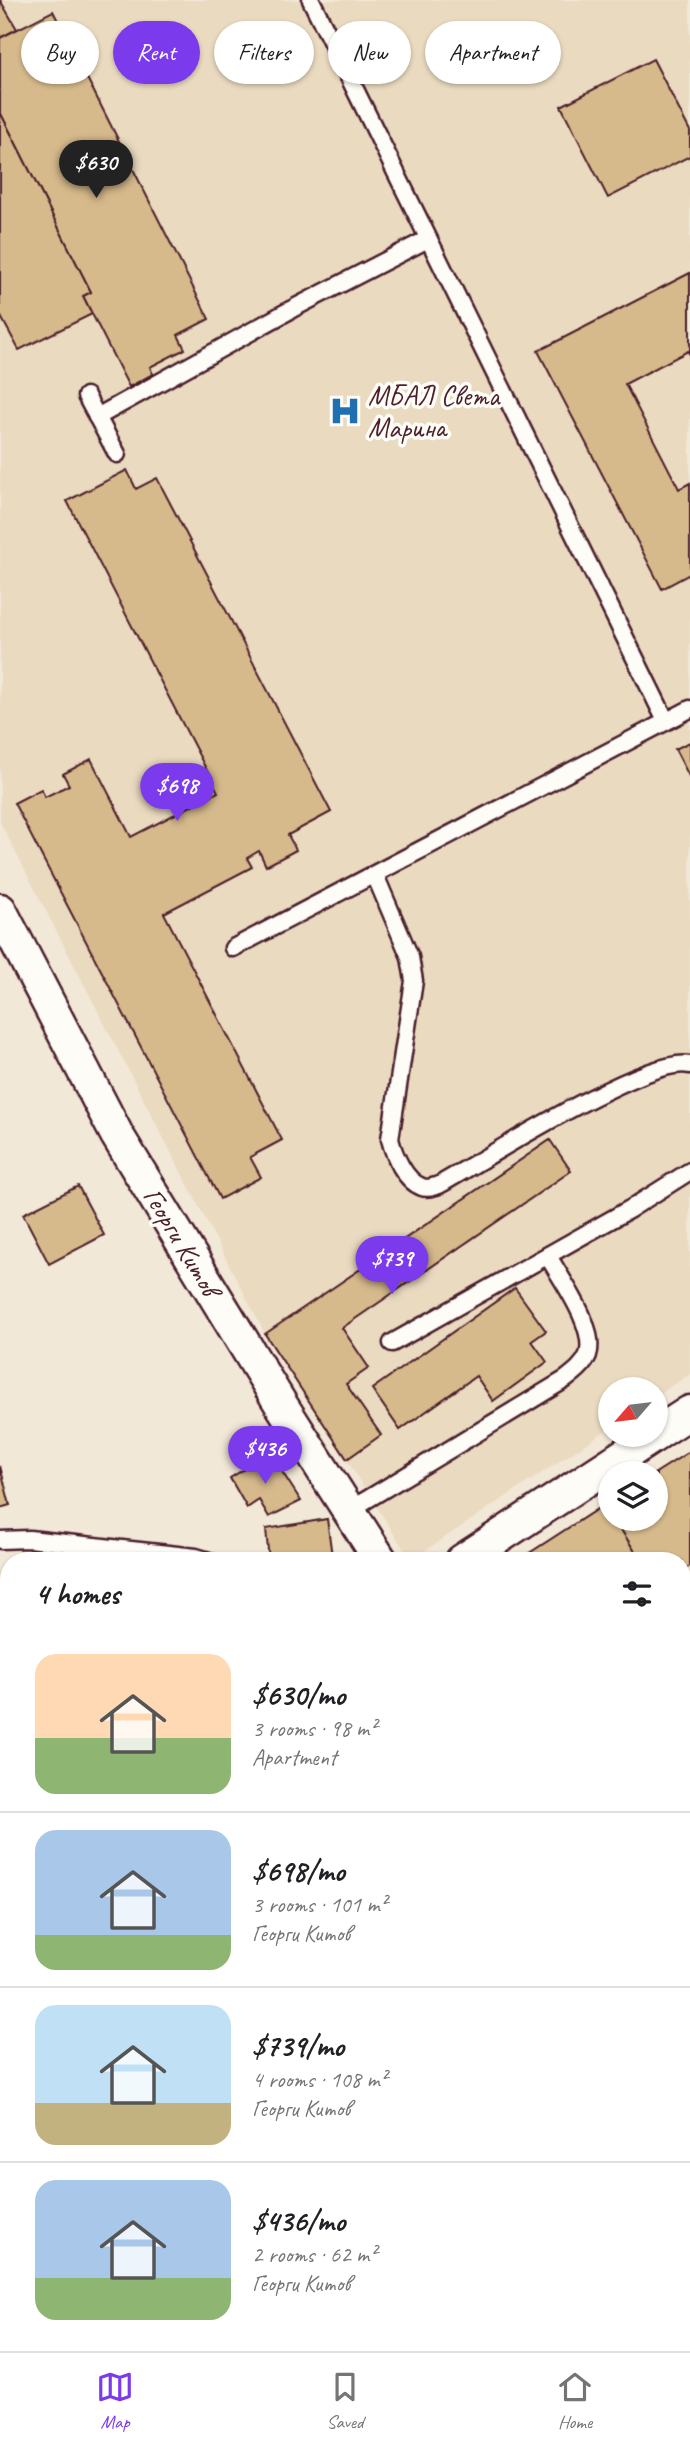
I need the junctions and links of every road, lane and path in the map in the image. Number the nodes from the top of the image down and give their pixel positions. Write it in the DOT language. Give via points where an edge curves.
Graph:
graph roads {
  1 [pos="311,0"];
  2 [pos="428,239"];
  3 [pos="86,396"];
  4 [pos="97,418"];
  5 [pos="117,454"];
  6 [pos="690,709"];
  7 [pos="666,721"];
  8 [pos="375,875"];
  9 [pos="0,910"];
  10 [pos="233,948"];
  11 [pos="690,1065"];
  12 [pos="690,1171"];
  13 [pos="548,1255"];
  14 [pos="392,1343"];
  15 [pos="690,1412"];
  16 [pos="668,1427"];
  17 [pos="638,1447"];
  18 [pos="348,1511"];
  19 [pos="0,1540"];
  20 [pos="150,1552"];
  21 [pos="372,1552"];
  22 [pos="476,1552"];
  1 -- 2 [label="lane"];
  2 -- 4 [label="lane"];
  2 -- 7 [label="lane"];
  3 -- 4 [label="lane"];
  4 -- 5 [label="lane"];
  6 -- 7 [label="lane"];
  7 -- 8 [label="lane"];
  8 -- 10 [label="lane"];
  8 -- 11 [label="lane" via="410,957 414,981 390,1139 412,1182 425,1188 439,1185 576,1105 663,1066"];
  9 -- 18 [label="street, Георги Китов" via="117,1135"];
  12 -- 13 [label="lane"];
  13 -- 14 [label="lane"];
  13 -- 18 [label="lane" via="589,1336 588,1353 580,1368"];
  15 -- 16 [label="street"];
  17 -- 22 [label="street"];
  18 -- 21 [label="street, Георги Китов"];
  19 -- 20 [label="lane"];
}
